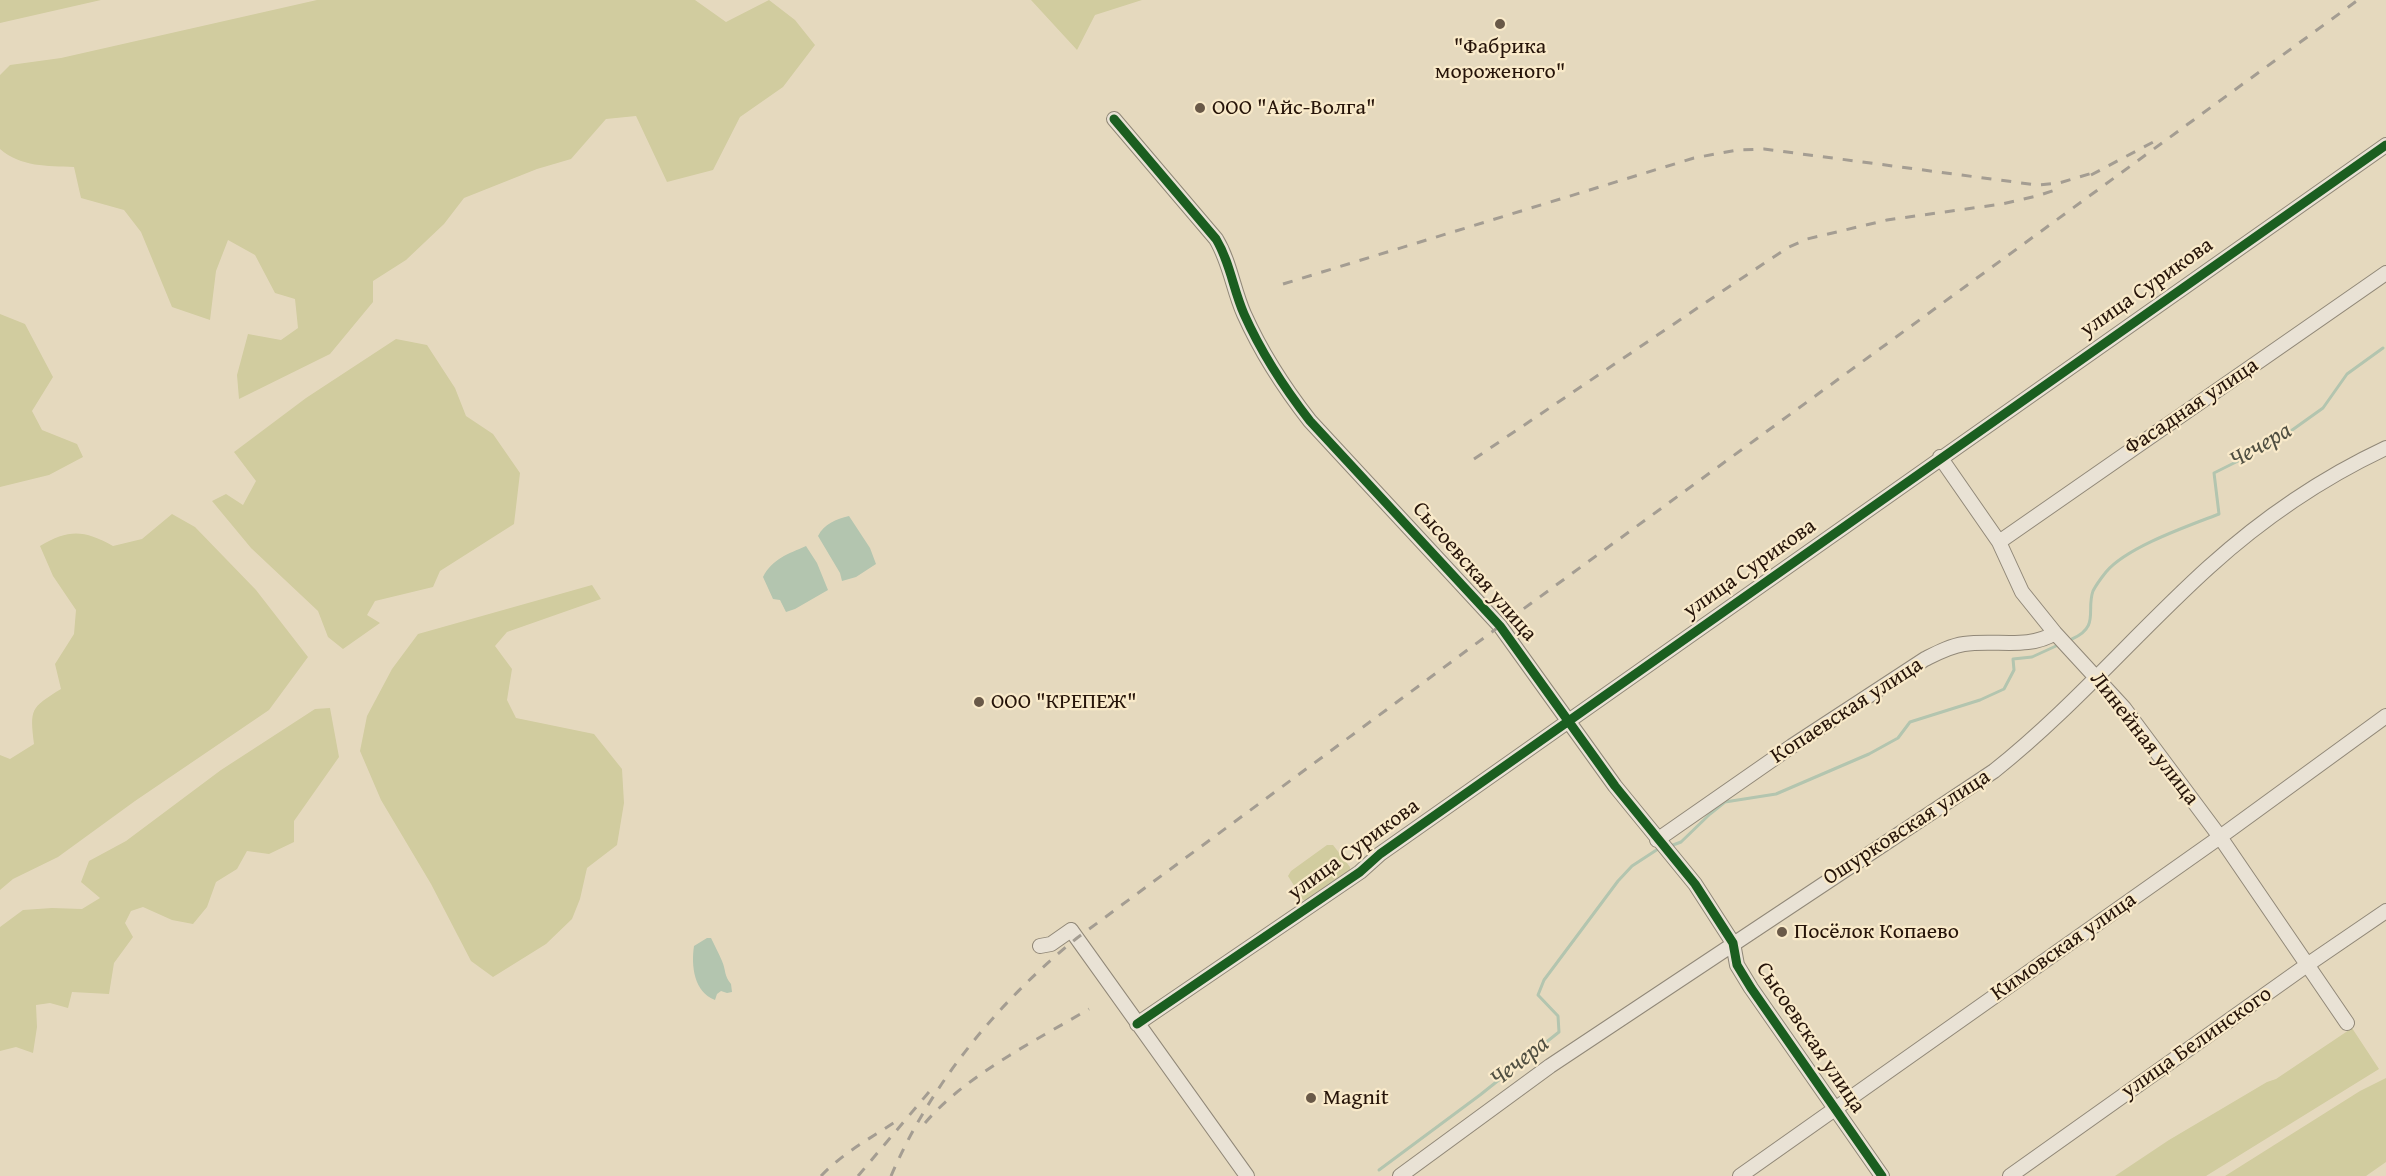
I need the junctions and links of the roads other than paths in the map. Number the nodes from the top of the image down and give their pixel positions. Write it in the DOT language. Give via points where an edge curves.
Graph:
graph roads {
  1 [pos="1114,119"];
  2 [pos="2386,145"];
  3 [pos="2386,273"];
  4 [pos="2386,448"];
  5 [pos="1940,457"];
  6 [pos="1999,542"];
  7 [pos="2055,633"];
  8 [pos="2096,677"];
  9 [pos="2386,716"];
  10 [pos="1569,721"];
  11 [pos="2220,837"];
  12 [pos="1657,840"];
  13 [pos="2386,911"];
  14 [pos="1733,943"];
  15 [pos="1040,946"];
  16 [pos="2307,965"];
  17 [pos="2347,1023"];
  18 [pos="1137,1024"];
  19 [pos="1834,1108"];
  20 [pos="1246,1176"];
  21 [pos="1400,1176"];
  22 [pos="1740,1176"];
  23 [pos="1882,1176"];
  24 [pos="2010,1176"];
  1 -- 10 [label="street, Сысоевская улица" via="1216,239 1245,316 1292,399 1482,605"];
  2 -- 5 [label="street, улица Сурикова"];
  3 -- 6 [label="street, Фасадная улица"];
  4 -- 8 [label="street, Ошурковская улица" via="2288,504 2211,565"];
  5 -- 6 [label="street, Линейная улица"];
  5 -- 10 [label="street, улица Сурикова"];
  6 -- 7 [label="street, Линейная улица" via="2022,592"];
  7 -- 8 [label="street, Линейная улица"];
  7 -- 12 [label="street, Копаевская улица" via="2032,642 1964,644 1925,658"];
  8 -- 11 [label="street, Линейная улица" via="2124,708"];
  8 -- 14 [label="street, Ошурковская улица" via="1994,771"];
  9 -- 11 [label="street, Кимовская улица"];
  10 -- 12 [label="street, Сысоевская улица"];
  10 -- 18 [label="street, улица Сурикова" via="1360,872"];
  11 -- 16 [label="street, Линейная улица"];
  11 -- 19 [label="street, Кимовская улица"];
  12 -- 14 [label="street, Сысоевская улица" via="1695,884"];
  13 -- 16 [label="street, улица Белинского"];
  14 -- 19 [label="street, Сысоевская улица" via="1737,965 1751,988"];
  14 -- 21 [label="street, Ошурковская улица" via="1550,1066"];
  15 -- 18 [label="street" via="1051,944 1071,930"];
  16 -- 17 [label="street, Линейная улица"];
  16 -- 24 [label="street, улица Белинского"];
  18 -- 20 [label="street"];
  19 -- 22 [label="street, Кимовская улица"];
  19 -- 23 [label="street, Сысоевская улица"];
}
